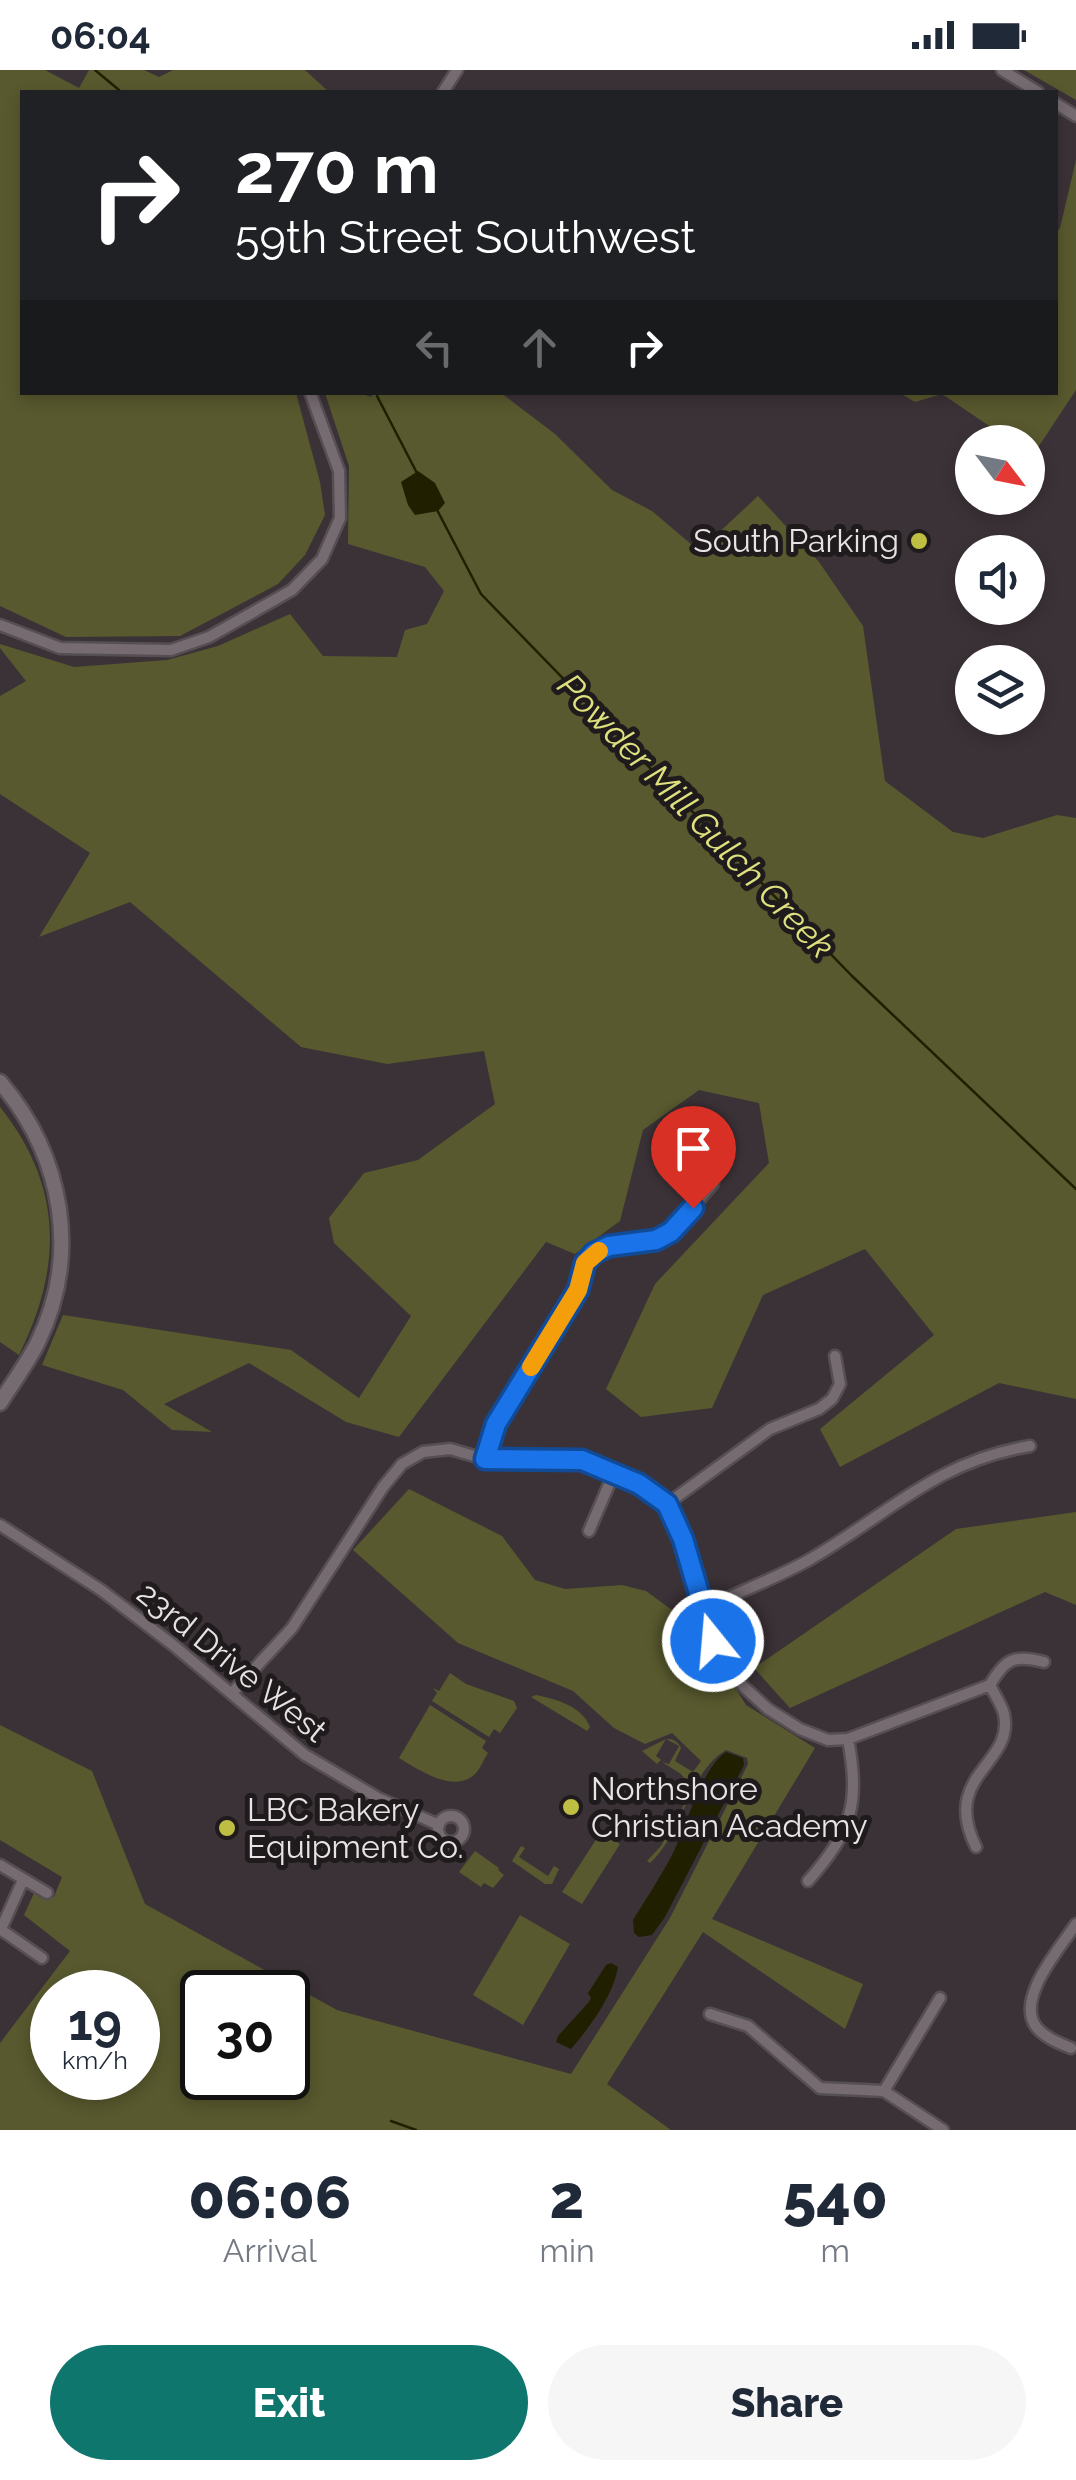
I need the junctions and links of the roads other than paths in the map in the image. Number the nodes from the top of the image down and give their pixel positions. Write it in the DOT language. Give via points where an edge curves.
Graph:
graph roads {
  1 [pos="1002,70"];
  2 [pos="1035,90"];
  3 [pos="311,395"];
  4 [pos="0,625"];
  5 [pos="0,1082"];
  6 [pos="713,1184"];
  7 [pos="836,1356"];
  8 [pos="0,1404"];
  9 [pos="1030,1446"];
  10 [pos="485,1459"];
  11 [pos="614,1472"];
  12 [pos="667,1504"];
  13 [pos="0,1526"];
  14 [pos="589,1531"];
  15 [pos="703,1609"];
  16 [pos="1044,1662"];
  17 [pos="990,1685"];
  18 [pos="232,1693"];
  19 [pos="848,1738"];
  20 [pos="439,1825"];
  21 [pos="976,1847"];
  22 [pos="0,1864"];
  23 [pos="23,1880"];
  24 [pos="808,1881"];
  25 [pos="47,1893"];
  26 [pos="1076,1924"];
  27 [pos="0,1929"];
  28 [pos="42,1958"];
  29 [pos="940,1998"];
  30 [pos="710,2014"];
  31 [pos="1070,2048"];
  32 [pos="884,2091"];
  33 [pos="943,2130"];
  1 -- 2 [label="street"];
  3 -- 4 [label="street" via="339,471 340,518 322,559 292,590 172,650 60,648"];
  5 -- 8 [label="street" via="43,1150 62,1228 48,1314"];
  6 -- 10 [label="street" via="671,1232 609,1246 585,1263 578,1290 496,1424"];
  7 -- 12 [label="street" via="840,1384 832,1399 770,1430"];
  9 -- 15 [label="street" via="991,1452 948,1471 804,1562"];
  10 -- 11 [label="street" via="582,1460"];
  10 -- 18 [label="street" via="450,1449 423,1452 402,1464 292,1628"];
  11 -- 12 [label="street"];
  11 -- 14 [label="street"];
  12 -- 15 [label="street"];
  13 -- 18 [label="street, 23rd Drive West" via="102,1590"];
  15 -- 19 [label="street" via="713,1641 768,1709 828,1740"];
  16 -- 17 [label="street" via="1026,1657 1000,1668"];
  17 -- 19 [label="street"];
  17 -- 21 [label="street" via="1004,1715 1003,1738 966,1798 964,1815"];
  18 -- 20 [label="street, 23rd Drive West" via="305,1756"];
  19 -- 24 [label="street" via="855,1790 847,1824"];
  22 -- 23 [label="street"];
  23 -- 25 [label="street"];
  23 -- 27 [label="street"];
  26 -- 31 [label="street" via="1033,1988 1034,2025"];
  27 -- 28 [label="street"];
  29 -- 32 [label="street"];
  30 -- 32 [label="street" via="748,2026 820,2088"];
  32 -- 33 [label="street"];
}
